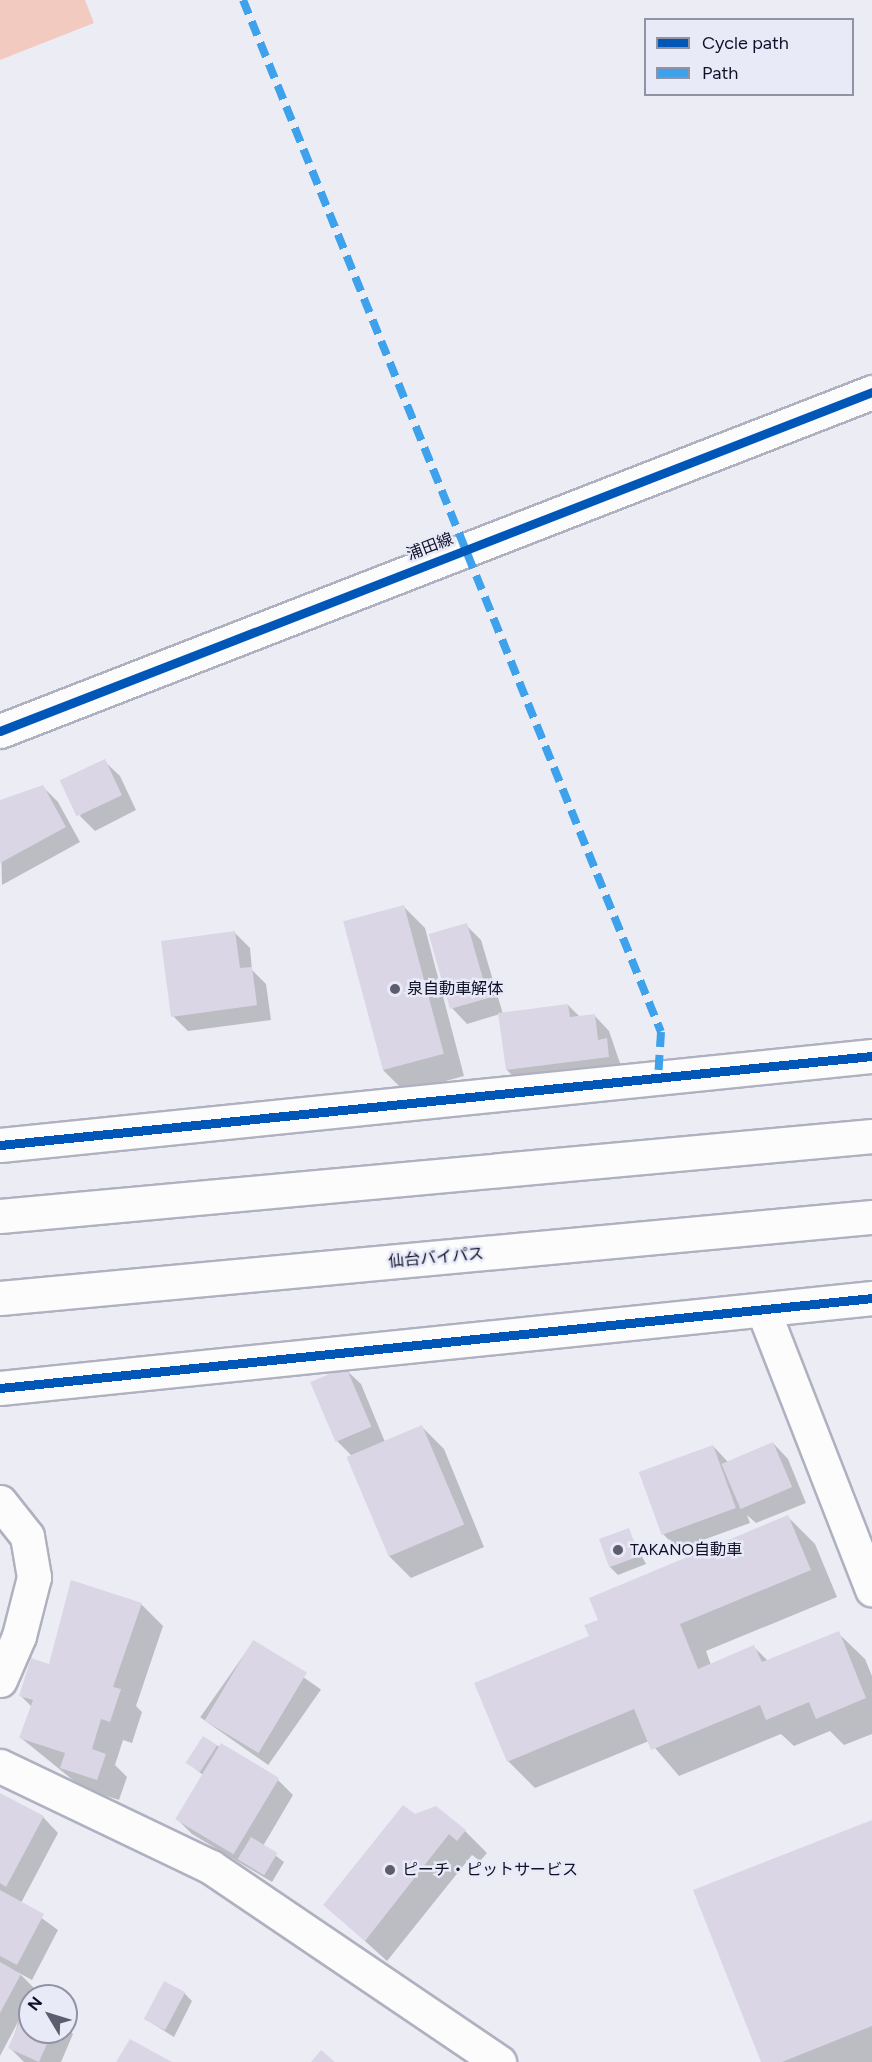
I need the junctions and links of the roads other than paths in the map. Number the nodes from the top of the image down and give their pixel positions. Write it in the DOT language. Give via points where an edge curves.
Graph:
graph roads {
  1 [pos="872,392"];
  2 [pos="0,731"];
  3 [pos="872,1056"];
  4 [pos="872,1136"];
  5 [pos="0,1145"];
  6 [pos="0,1216"];
  7 [pos="872,1217"];
  8 [pos="0,1298"];
  9 [pos="872,1298"];
  10 [pos="763,1310"];
  11 [pos="0,1388"];
  12 [pos="0,1502"];
  13 [pos="872,1590"];
  14 [pos="0,1680"];
  15 [pos="0,1766"];
  16 [pos="499,2062"];
  1 -- 2 [label="main road, 浦田線"];
  3 -- 5 [label="main road"];
  4 -- 6 [label="main road"];
  7 -- 8 [label="main road, 仙台バイパス"];
  9 -- 10 [label="main road"];
  10 -- 11 [label="main road"];
  10 -- 13 [label="main road"];
  12 -- 14 [label="main road" via="27,1536 34,1577 19,1636"];
  15 -- 16 [label="main road" via="211,1867"];
}
